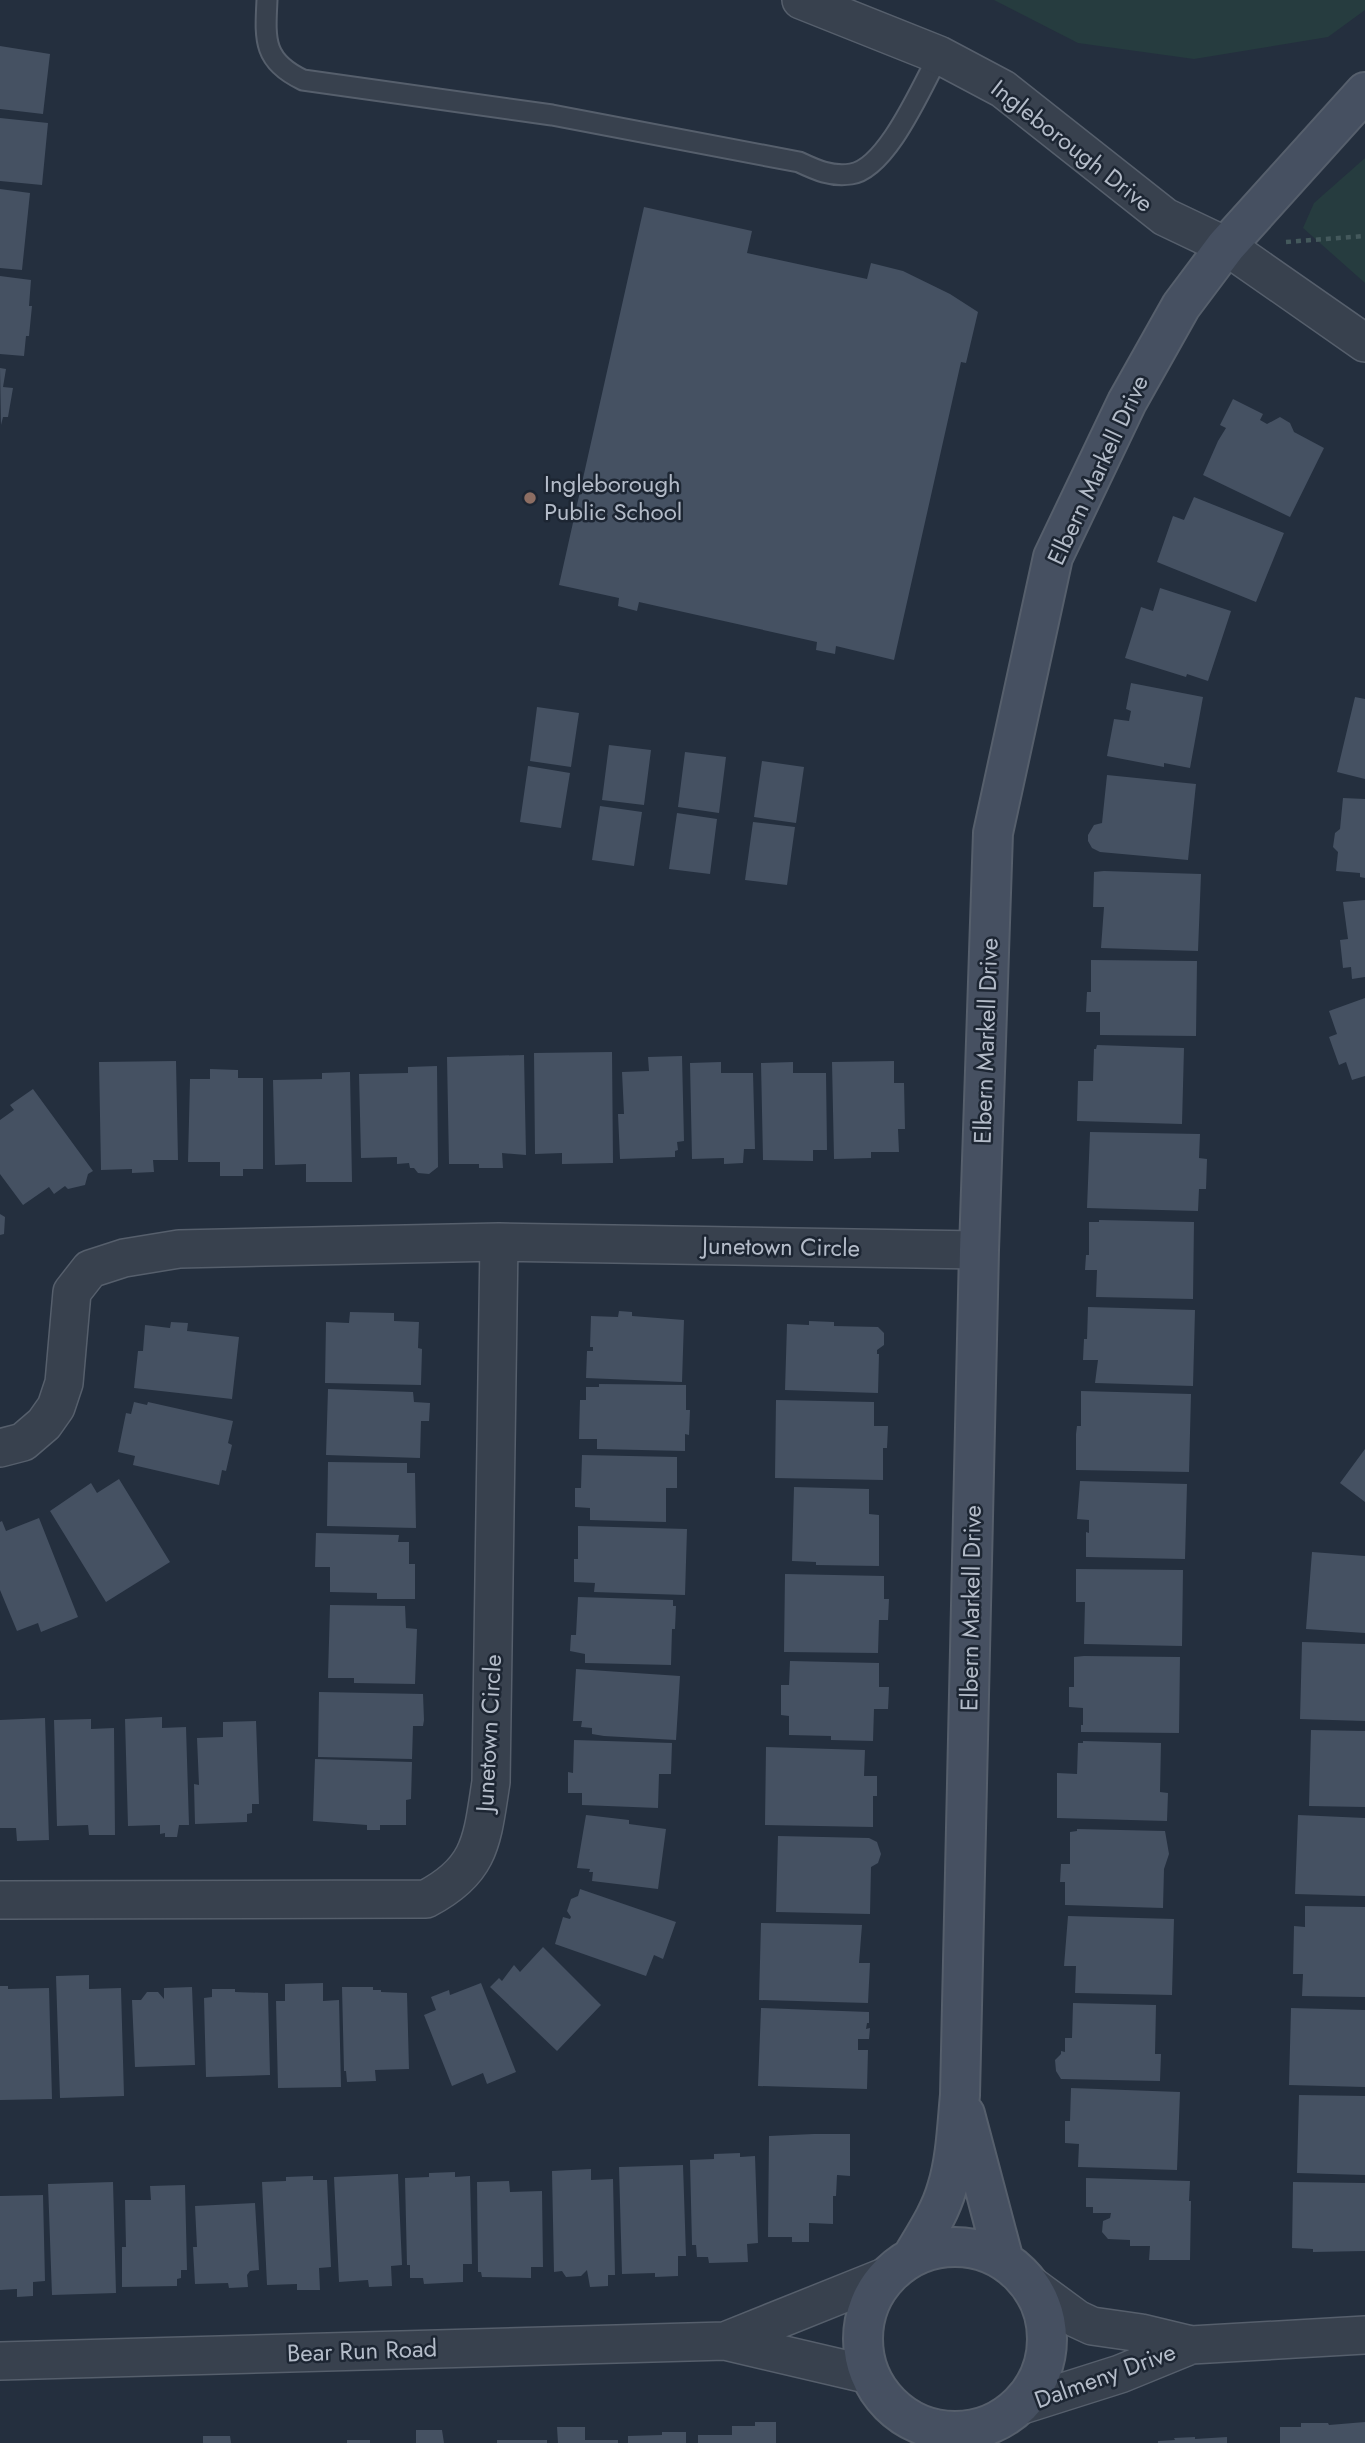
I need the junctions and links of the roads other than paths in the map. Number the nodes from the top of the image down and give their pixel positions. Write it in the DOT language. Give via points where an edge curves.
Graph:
graph roads {
  1 [pos="267,0"];
  2 [pos="802,0"];
  3 [pos="939,55"];
  4 [pos="1365,92"];
  5 [pos="1226,246"];
  6 [pos="1365,343"];
  7 [pos="499,1242"];
  8 [pos="979,1250"];
  9 [pos="0,1448"];
  10 [pos="0,1900"];
  11 [pos="960,2095"];
  12 [pos="899,2267"];
  13 [pos="1016,2272"];
  14 [pos="1365,2335"];
  15 [pos="724,2341"];
  16 [pos="1191,2345"];
  17 [pos="0,2361"];
  18 [pos="879,2388"];
  19 [pos="999,2425"];
  20 [pos="902,2443"];
  1 -- 3 [label="lane" via="265,38 269,50 285,71 303,80 552,116 799,162 826,174 853,174 873,163 891,144"];
  2 -- 3 [label="street, Ingleborough Drive"];
  3 -- 5 [label="street, Ingleborough Drive" via="1003,89 1165,217"];
  4 -- 5 [label="street, Elbern Markell Drive"];
  5 -- 6 [label="street, Ingleborough Drive"];
  5 -- 8 [label="street, Elbern Markell Drive" via="1181,306 1126,402 1054,558 993,833"];
  7 -- 8 [label="street, Junetown Circle"];
  7 -- 9 [label="street, Junetown Circle" via="179,1249 90,1269 72,1292 64,1383 56,1407 23,1442"];
  7 -- 10 [label="street, Junetown Circle" via="491,1782 483,1835 472,1862 449,1887 426,1899"];
  8 -- 11 [label="street, Elbern Markell Drive"];
  11 -- 12 [label="street, Elbern Markell Drive" via="946,2192 931,2225"];
  11 -- 13 [label="street, Elbern Markell Drive"];
  12 -- 13 [label="street" via="942,2247 974,2249"];
  12 -- 15 [label="street, Bear Run Road"];
  12 -- 18 [label="street" via="869,2304 863,2343"];
  13 -- 16 [label="street, Dalmeny Drive" via="1092,2326"];
  13 -- 19 [label="street" via="1045,2318 1047,2350 1038,2381"];
  14 -- 16 [label="street, Dalmeny Drive"];
  15 -- 17 [label="street, Bear Run Road"];
  15 -- 18 [label="street, Bear Run Road"];
  16 -- 19 [label="street, Dalmeny Drive"];
  18 -- 19 [label="street" via="913,2422 944,2431"];
  18 -- 20 [label="street"];
}
